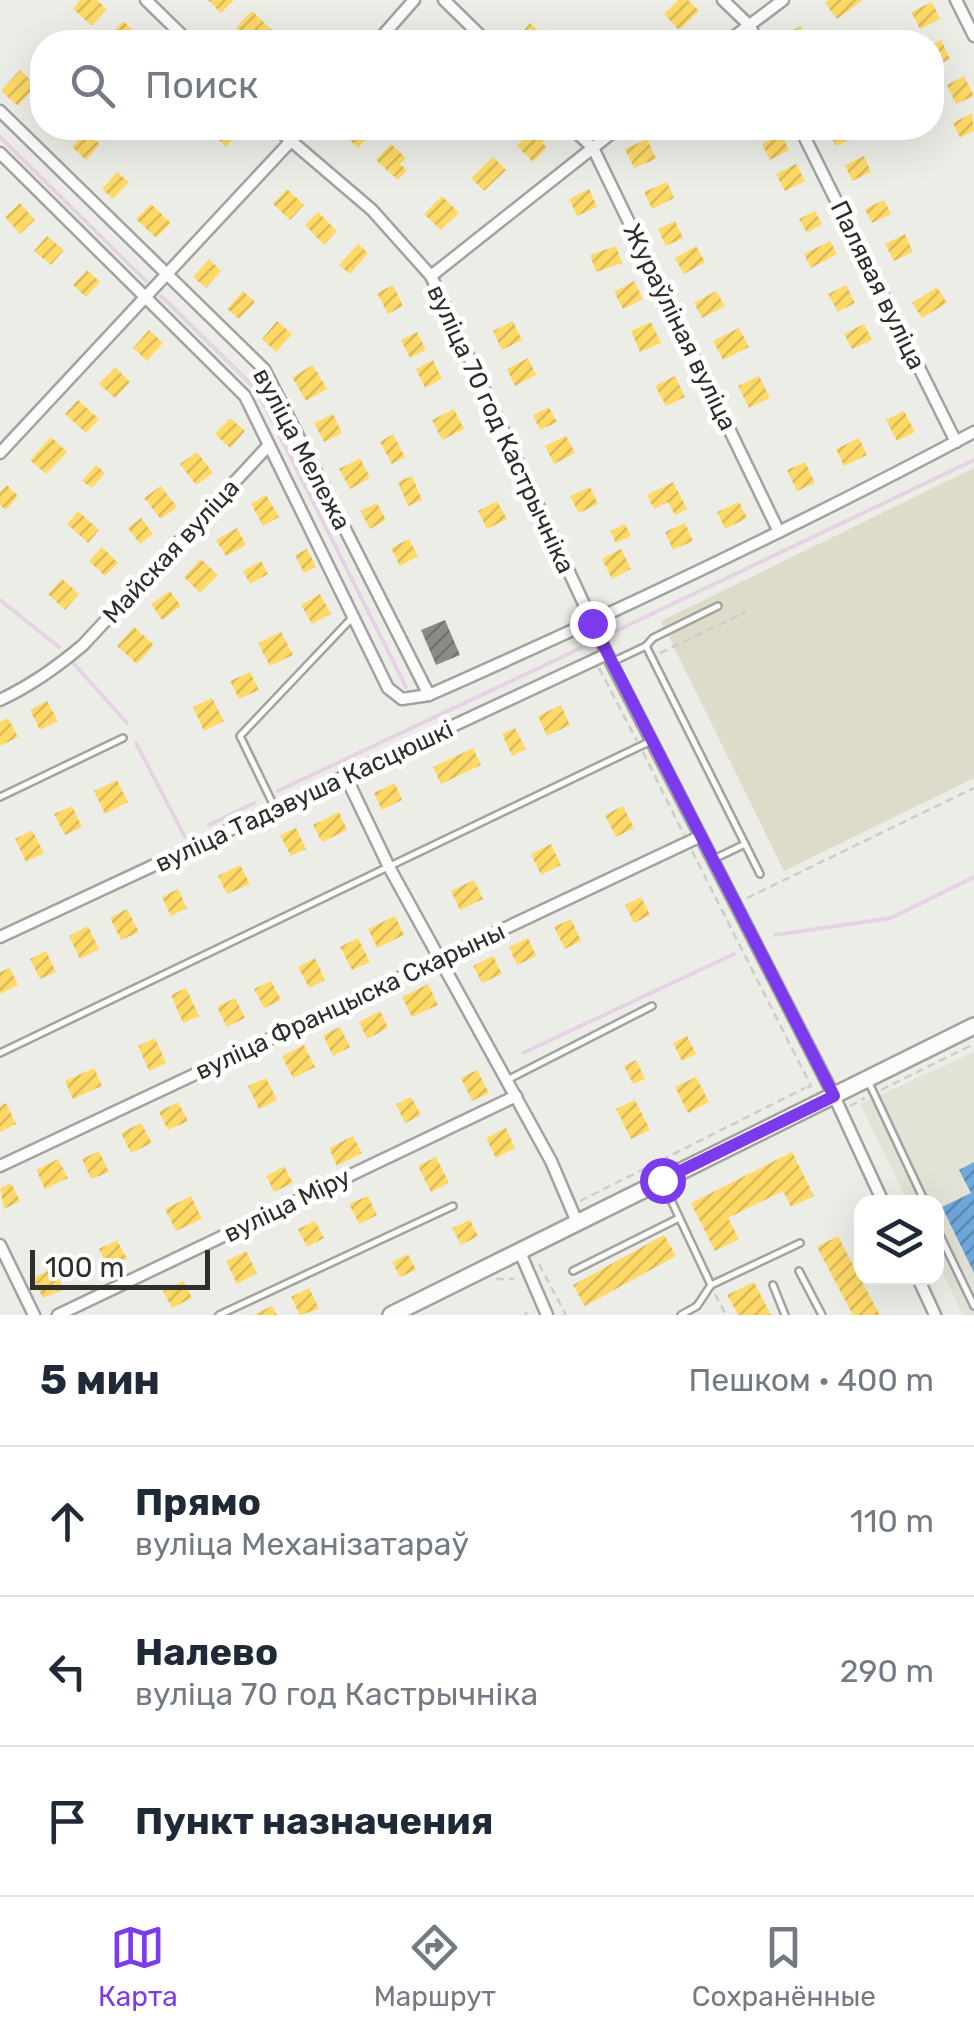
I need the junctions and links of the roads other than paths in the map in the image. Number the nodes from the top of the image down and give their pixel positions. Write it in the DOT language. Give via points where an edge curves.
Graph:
graph roads {
  1 [pos="146,0"];
  2 [pos="414,0"];
  3 [pos="444,0"];
  4 [pos="723,0"];
  5 [pos="783,0"];
  6 [pos="956,0"];
  7 [pos="749,25"];
  8 [pos="177,30"];
  9 [pos="388,30"];
  10 [pos="475,30"];
  11 [pos="742,30"];
  12 [pos="752,30"];
  13 [pos="974,36"];
  14 [pos="0,111"];
  15 [pos="30,140"];
  16 [pos="30,140"];
  17 [pos="584,140"];
  18 [pos="602,140"];
  19 [pos="806,140"];
  20 [pos="290,142"];
  21 [pos="592,148"];
  22 [pos="0,153"];
  23 [pos="168,272"];
  24 [pos="430,276"];
  25 [pos="147,298"];
  26 [pos="974,432"];
  27 [pos="956,442"];
  28 [pos="269,445"];
  29 [pos="0,453"];
  30 [pos="779,532"];
  31 [pos="718,606"];
  32 [pos="353,616"];
  33 [pos="592,623"];
  34 [pos="646,646"];
  35 [pos="609,658"];
  36 [pos="429,695"];
  37 [pos="0,700"];
  38 [pos="124,738"];
  39 [pos="645,743"];
  40 [pos="346,777"];
  41 [pos="0,797"];
  42 [pos="276,810"];
  43 [pos="699,837"];
  44 [pos="745,844"];
  45 [pos="711,860"];
  46 [pos="390,867"];
  47 [pos="760,874"];
  48 [pos="0,937"];
  49 [pos="440,959"];
  50 [pos="652,1006"];
  51 [pos="974,1026"];
  52 [pos="0,1054"];
  53 [pos="508,1080"];
  54 [pos="870,1086"];
  55 [pos="516,1096"];
  56 [pos="834,1096"];
  57 [pos="0,1166"];
  58 [pos="662,1180"];
  59 [pos="880,1195"];
  60 [pos="922,1195"];
  61 [pos="453,1206"];
  62 [pos="679,1218"];
  63 [pos="577,1222"];
  64 [pos="800,1243"];
  65 [pos="944,1244"];
  66 [pos="0,1245"];
  67 [pos="519,1250"];
  68 [pos="573,1271"];
  69 [pos="800,1271"];
  70 [pos="711,1285"];
  71 [pos="773,1285"];
  72 [pos="921,1285"];
  73 [pos="974,1306"];
  74 [pos="34,1315"];
  75 [pos="58,1315"];
  76 [pos="219,1315"];
  77 [pos="390,1315"];
  78 [pos="547,1315"];
  79 [pos="681,1315"];
  80 [pos="786,1315"];
  81 [pos="822,1315"];
  82 [pos="935,1315"];
  1 -- 8 [label="street"];
  2 -- 9 [label="street"];
  3 -- 10 [label="street"];
  4 -- 7 [label="street"];
  5 -- 7 [label="street"];
  6 -- 13 [label="street"];
  7 -- 11 [label="street"];
  7 -- 12 [label="street"];
  14 -- 15 [label="street, вуліца Мележа"];
  16 -- 23 [label="street, вуліца Мележа"];
  17 -- 21 [label="street, Жураўліная вуліца"];
  18 -- 21 [label="street"];
  19 -- 27 [label="street, Палявая вуліца"];
  20 -- 23 [label="street"];
  20 -- 24 [label="street, вуліца 70 год Кастрычніка" via="372,210"];
  21 -- 24 [label="street"];
  21 -- 30 [label="street, Жураўліная вуліца"];
  22 -- 25 [label="street"];
  23 -- 25 [label="street"];
  23 -- 36 [label="street, вуліца Мележа" via="264,369"];
  24 -- 33 [label="street, вуліца 70 год Кастрычніка"];
  25 -- 28 [label="street" via="245,396"];
  25 -- 29 [label="street"];
  26 -- 27 [label="street, вуліца Тадэвуша Касцюшкі"];
  27 -- 30 [label="street, вуліца Тадэвуша Касцюшкі"];
  28 -- 32 [label="street"];
  28 -- 37 [label="street, Майская вуліца" via="71,655"];
  30 -- 33 [label="street, вуліца Тадэвуша Касцюшкі"];
  31 -- 34 [label="lane"];
  32 -- 36 [label="street" via="388,688 402,699"];
  32 -- 42 [label="lane" via="240,736"];
  33 -- 35 [label="street, вуліца 70 год Кастрычніка"];
  33 -- 36 [label="street, вуліца Тадэвуша Касцюшкі"];
  34 -- 35 [label="lane"];
  34 -- 44 [label="lane"];
  35 -- 39 [label="street, вуліца 70 год Кастрычніка"];
  35 -- 40 [label="street, вуліца Тадэвуша Касцюшкі"];
  38 -- 41 [label="lane"];
  39 -- 43 [label="street, вуліца 70 год Кастрычніка"];
  39 -- 46 [label="lane"];
  40 -- 42 [label="street, вуліца Тадэвуша Касцюшкі"];
  40 -- 46 [label="street"];
  42 -- 48 [label="street, вуліца Тадэвуша Касцюшкі"];
  43 -- 45 [label="street, вуліца 70 год Кастрычніка"];
  43 -- 49 [label="street, вуліца Францыска Скарыны"];
  44 -- 45 [label="lane"];
  44 -- 47 [label="lane"];
  45 -- 56 [label="street, вуліца 70 год Кастрычніка"];
  46 -- 49 [label="street"];
  46 -- 52 [label="lane"];
  49 -- 53 [label="street"];
  49 -- 57 [label="street, вуліца Францыска Скарыны"];
  50 -- 53 [label="lane"];
  51 -- 54 [label="street"];
  53 -- 55 [label="street"];
  54 -- 56 [label="street"];
  54 -- 60 [label="lane"];
  55 -- 63 [label="street"];
  55 -- 75 [label="street, вуліца Міру"];
  56 -- 58 [label="street"];
  56 -- 59 [label="street, вуліца 70 год Кастрычніка"];
  58 -- 62 [label="lane"];
  58 -- 63 [label="street"];
  61 -- 76 [label="lane"];
  62 -- 68 [label="lane"];
  62 -- 70 [label="lane"];
  63 -- 67 [label="street"];
  64 -- 70 [label="lane"];
  65 -- 73 [label="lane"];
  66 -- 74 [label="street"];
  67 -- 77 [label="street"];
  67 -- 78 [label="street"];
  69 -- 81 [label="lane"];
  70 -- 79 [label="lane" via="698,1306"];
  71 -- 80 [label="lane"];
  72 -- 82 [label="street"];
}
